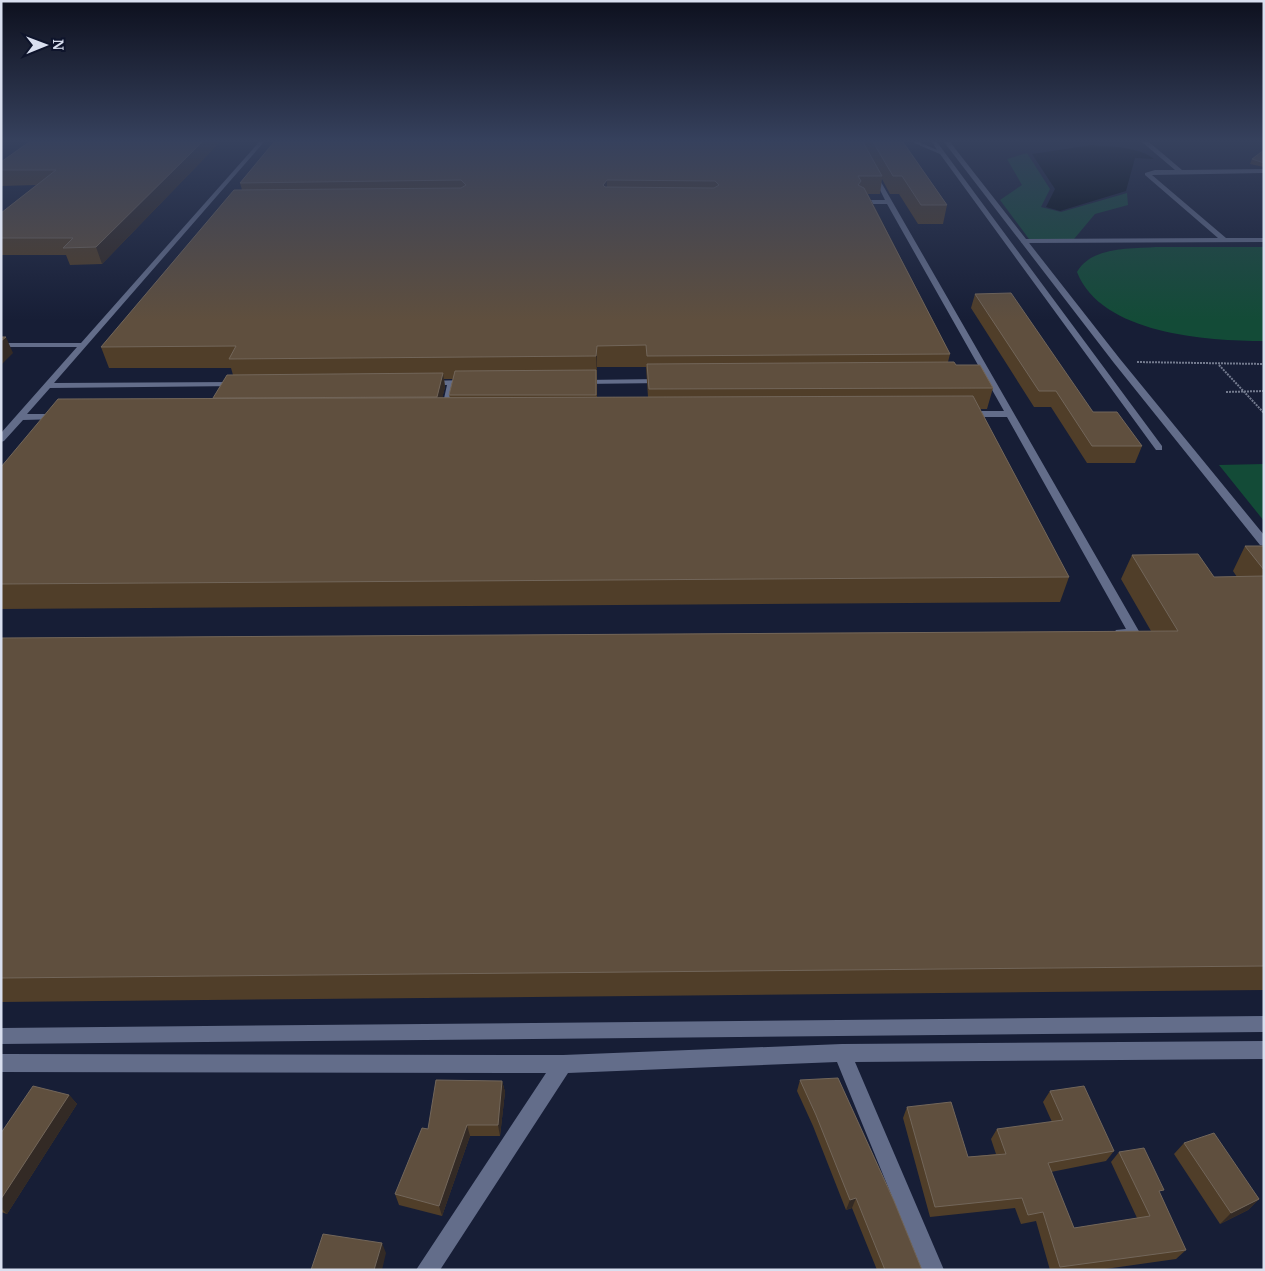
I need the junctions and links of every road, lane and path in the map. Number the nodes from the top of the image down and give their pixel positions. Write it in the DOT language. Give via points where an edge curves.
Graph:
graph roads {
  1 [pos="211,201"];
  2 [pos="977,201"];
  3 [pos="994,201"];
  4 [pos="1179,201"];
  5 [pos="860,202"];
  6 [pos="888,202"];
  7 [pos="208,205"];
  8 [pos="218,205"];
  9 [pos="1224,240"];
  10 [pos="1264,240"];
  11 [pos="1025,241"];
  12 [pos="84,345"];
  13 [pos="1,346"];
  14 [pos="1117,361"];
  15 [pos="1219,364"];
  16 [pos="1264,364"];
  17 [pos="978,379"];
  18 [pos="988,379"];
  19 [pos="670,381"];
  20 [pos="452,382"];
  21 [pos="472,382"];
  22 [pos="571,382"];
  23 [pos="422,383"];
  24 [pos="245,384"];
  25 [pos="48,386"];
  26 [pos="1244,391"];
  27 [pos="1264,391"];
  28 [pos="1226,392"];
  29 [pos="1264,413"];
  30 [pos="959,414"];
  31 [pos="1009,414"];
  32 [pos="434,416"];
  33 [pos="444,416"];
  34 [pos="454,416"];
  35 [pos="20,417"];
  36 [pos="69,417"];
  37 [pos="1,439"];
  38 [pos="1159,448"];
  39 [pos="1264,543"];
  40 [pos="1104,633"];
  41 [pos="1264,1024"];
  42 [pos="1,1036"];
  43 [pos="1264,1050"];
  44 [pos="842,1053"];
  45 [pos="1,1064"];
  46 [pos="562,1064"];
  47 [pos="427,1270"];
  48 [pos="933,1270"];
  1 -- 7 [label="lane"];
  2 -- 38 [label="lane"];
  3 -- 11 [label="street"];
  4 -- 9 [label="street"];
  5 -- 6 [label="lane"];
  6 -- 18 [label="lane"];
  7 -- 8 [label="lane"];
  7 -- 12 [label="lane"];
  9 -- 10 [label="street"];
  9 -- 11 [label="street"];
  11 -- 14 [label="street"];
  12 -- 13 [label="lane"];
  12 -- 25 [label="lane"];
  14 -- 15 [label="path"];
  14 -- 39 [label="street"];
  15 -- 16 [label="path"];
  15 -- 26 [label="path"];
  17 -- 18 [label="lane"];
  18 -- 31 [label="lane"];
  19 -- 22 [label="lane"];
  20 -- 21 [label="lane"];
  20 -- 23 [label="lane"];
  20 -- 33 [label="lane"];
  24 -- 25 [label="lane"];
  25 -- 35 [label="lane"];
  26 -- 27 [label="path"];
  26 -- 28 [label="path"];
  26 -- 29 [label="path"];
  30 -- 31 [label="lane"];
  31 -- 40 [label="lane" via="1134,633"];
  32 -- 33 [label="lane"];
  33 -- 34 [label="lane"];
  35 -- 36 [label="lane"];
  35 -- 37 [label="lane"];
  41 -- 42 [label="lane"];
  43 -- 44 [label="street"];
  44 -- 46 [label="street"];
  44 -- 48 [label="street"];
  45 -- 46 [label="street"];
  46 -- 47 [label="street"];
}
